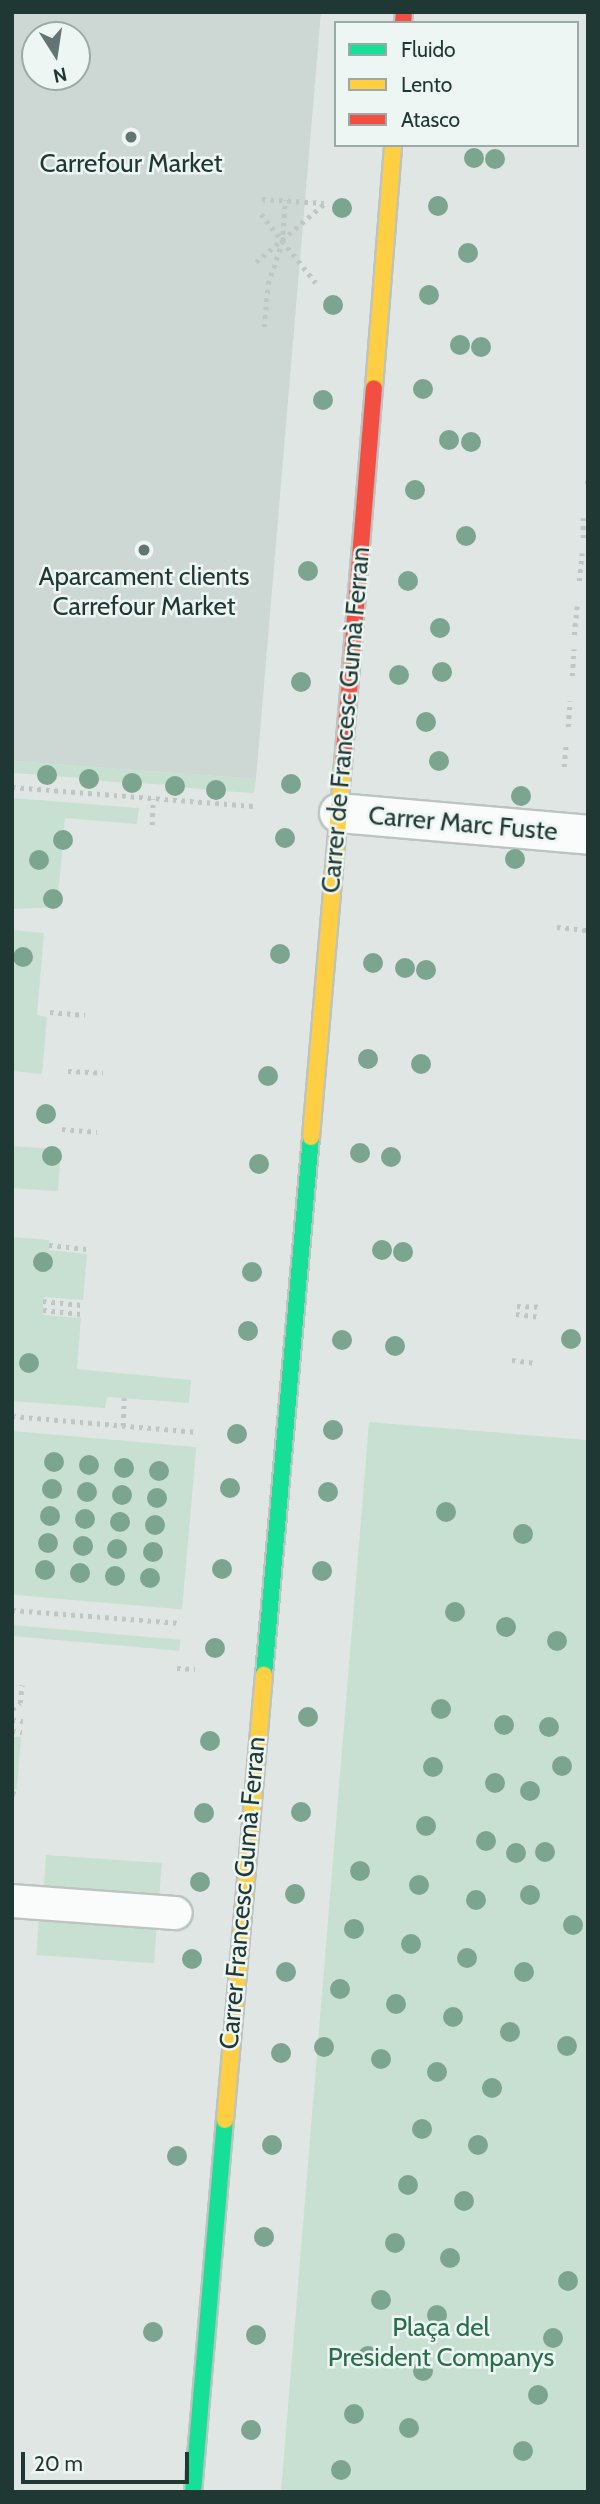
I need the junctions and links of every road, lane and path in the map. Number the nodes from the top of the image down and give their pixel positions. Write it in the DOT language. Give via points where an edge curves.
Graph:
graph roads {
  1 [pos="393,147"];
  2 [pos="262,199"];
  3 [pos="285,200"];
  4 [pos="261,214"];
  5 [pos="282,243"];
  6 [pos="256,262"];
  7 [pos="316,283"];
  8 [pos="264,327"];
  9 [pos="588,477"];
  10 [pos="587,484"];
  11 [pos="583,518"];
  12 [pos="583,538"];
  13 [pos="582,553"];
  14 [pos="579,581"];
  15 [pos="577,606"];
  16 [pos="574,635"];
  17 [pos="574,649"];
  18 [pos="572,676"];
  19 [pos="570,701"];
  20 [pos="568,727"];
  21 [pos="566,743"];
  22 [pos="564,767"];
  23 [pos="12,787"];
  24 [pos="153,799"];
  25 [pos="253,806"];
  26 [pos="338,813"];
  27 [pos="152,825"];
  28 [pos="588,835"];
  29 [pos="557,927"];
  30 [pos="588,930"];
  31 [pos="50,1012"];
  32 [pos="85,1015"];
  33 [pos="68,1071"];
  34 [pos="103,1073"];
  35 [pos="62,1129"];
  36 [pos="97,1132"];
  37 [pos="49,1245"];
  38 [pos="88,1249"];
  39 [pos="297,1294"];
  40 [pos="43,1301"];
  41 [pos="82,1305"];
  42 [pos="517,1306"];
  43 [pos="540,1307"];
  44 [pos="43,1310"];
  45 [pos="81,1314"];
  46 [pos="516,1314"];
  47 [pos="539,1317"];
  48 [pos="512,1360"];
  49 [pos="536,1363"];
  50 [pos="124,1398"];
  51 [pos="12,1416"];
  52 [pos="123,1426"];
  53 [pos="197,1432"];
  54 [pos="12,1610"];
  55 [pos="181,1623"];
  56 [pos="177,1668"];
  57 [pos="195,1669"];
  58 [pos="22,1685"];
  59 [pos="12,1709"];
  60 [pos="12,1720"];
  61 [pos="23,1721"];
  62 [pos="12,1731"];
  63 [pos="22,1732"];
  64 [pos="12,1901"];
  65 [pos="176,1913"];
  66 [pos="193,2492"];
  1 -- 26 [label="street, Carrer de Francesc Gumà Ferran"];
  2 -- 3 [label="path"];
  3 -- 5 [label="path"];
  3 -- 5 [label="path" via="326,203"];
  4 -- 5 [label="path"];
  5 -- 6 [label="path"];
  5 -- 7 [label="path"];
  5 -- 8 [label="path" via="268,284"];
  9 -- 10 [label="path"];
  11 -- 12 [label="path"];
  13 -- 14 [label="path"];
  15 -- 16 [label="path"];
  17 -- 18 [label="path"];
  19 -- 20 [label="path"];
  21 -- 22 [label="path"];
  23 -- 24 [label="path"];
  24 -- 25 [label="path"];
  24 -- 27 [label="path"];
  26 -- 28 [label="street, Carrer Marc Fuste"];
  26 -- 39 [label="street, Carrer de Francesc Gumà Ferran"];
  29 -- 30 [label="path"];
  31 -- 32 [label="path"];
  33 -- 34 [label="path"];
  35 -- 36 [label="path"];
  37 -- 38 [label="path"];
  39 -- 66 [label="street, Carrer Francesc Gumà Ferran"];
  40 -- 41 [label="path"];
  42 -- 43 [label="path"];
  44 -- 45 [label="path"];
  46 -- 47 [label="path"];
  48 -- 49 [label="path"];
  50 -- 52 [label="path"];
  51 -- 52 [label="path"];
  52 -- 53 [label="path"];
  54 -- 55 [label="path"];
  56 -- 57 [label="path"];
  58 -- 59 [label="path" via="20,1703"];
  60 -- 61 [label="path"];
  62 -- 63 [label="path"];
  64 -- 65 [label="lane"];
}
